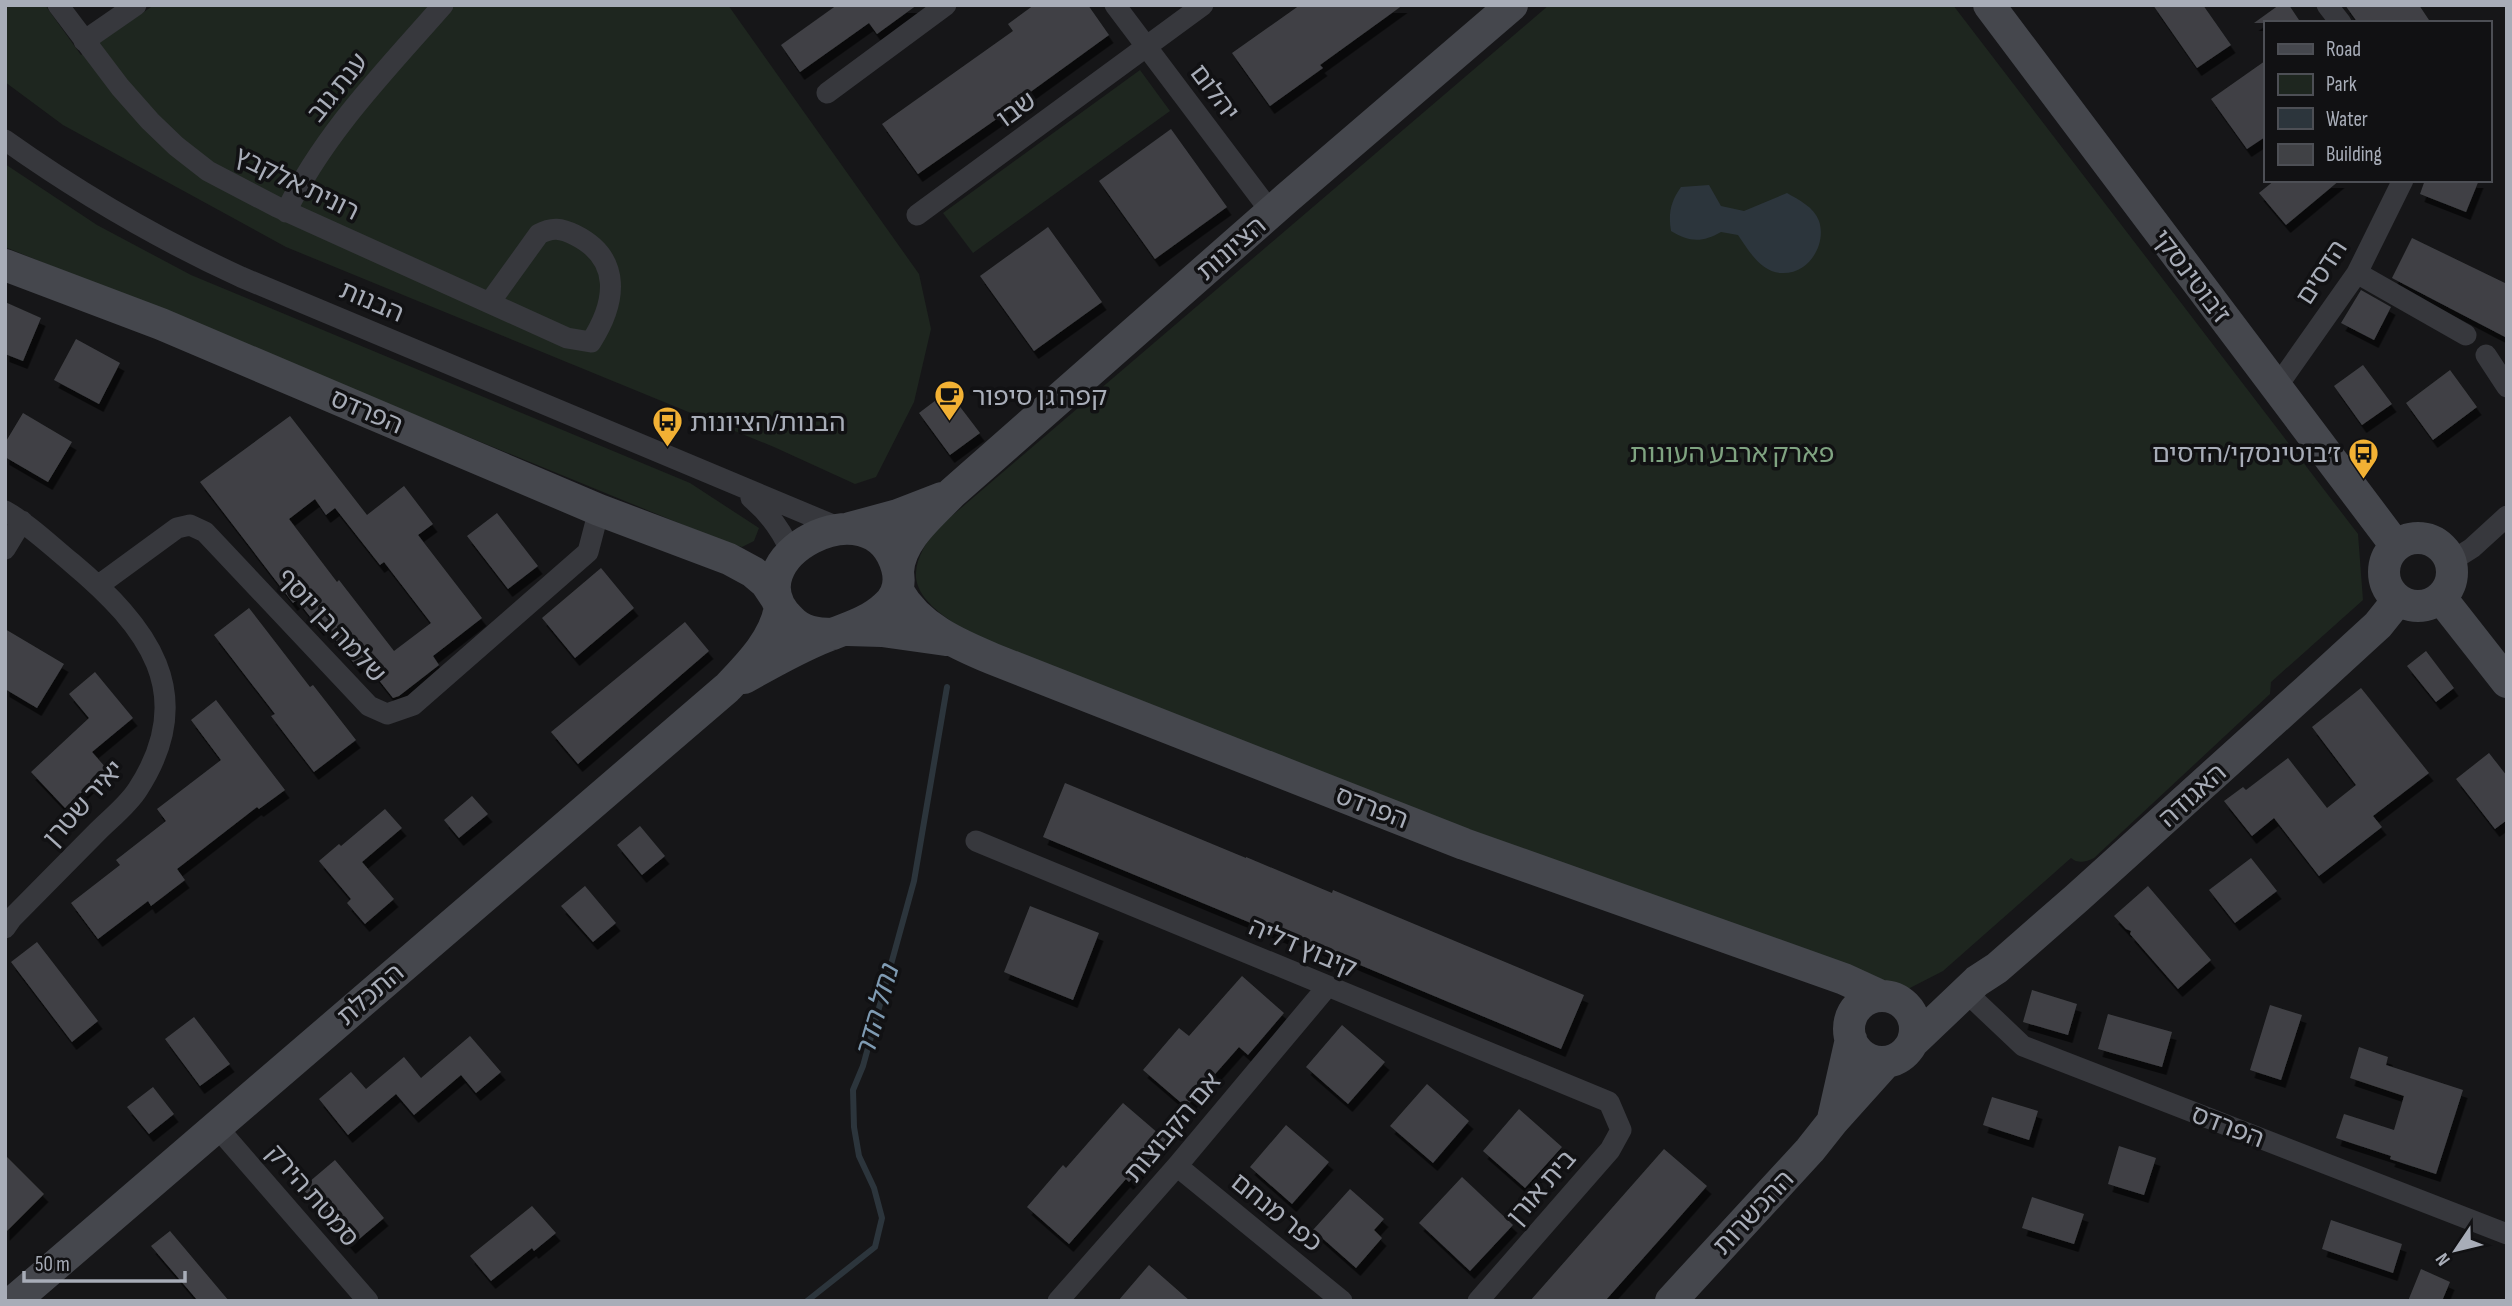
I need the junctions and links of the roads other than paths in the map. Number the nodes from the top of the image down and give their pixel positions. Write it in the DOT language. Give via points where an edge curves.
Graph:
graph roads {
  1 [pos="58,5"];
  2 [pos="136,5"];
  3 [pos="443,5"];
  4 [pos="946,5"];
  5 [pos="1115,5"];
  6 [pos="1203,5"];
  7 [pos="1512,5"];
  8 [pos="1989,5"];
  9 [pos="2327,5"];
  10 [pos="2339,21"];
  11 [pos="84,41"];
  12 [pos="1147,47"];
  13 [pos="827,93"];
  14 [pos="5,140"];
  15 [pos="2402,182"];
  16 [pos="286,212"];
  17 [pos="1271,212"];
  18 [pos="917,215"];
  19 [pos="5,265"];
  20 [pos="2357,273"];
  21 [pos="490,302"];
  22 [pos="2466,335"];
  23 [pos="2486,355"];
  24 [pos="2507,387"];
  25 [pos="2276,388"];
  26 [pos="733,484"];
  27 [pos="952,493"];
  28 [pos="599,510"];
  29 [pos="14,516"];
  30 [pos="2507,516"];
  31 [pos="845,528"];
  32 [pos="2396,546"];
  33 [pos="5,549"];
  34 [pos="788,555"];
  35 [pos="729,559"];
  36 [pos="2451,562"];
  37 [pos="898,582"];
  38 [pos="99,585"];
  39 [pos="2441,598"];
  40 [pos="2398,600"];
  41 [pos="778,602"];
  42 [pos="839,632"];
  43 [pos="951,640"];
  44 [pos="2507,682"];
  45 [pos="727,688"];
  46 [pos="976,841"];
  47 [pos="5,928"];
  48 [pos="1797,963"];
  49 [pos="1971,986"];
  50 [pos="1327,987"];
  51 [pos="1890,999"];
  52 [pos="1851,1031"];
  53 [pos="1912,1043"];
  54 [pos="1886,1062"];
  55 [pos="1609,1102"];
  56 [pos="1833,1121"];
  57 [pos="216,1125"];
  58 [pos="1177,1166"];
  59 [pos="2507,1234"];
  60 [pos="5,1295"];
  61 [pos="13,1301"];
  62 [pos="368,1301"];
  63 [pos="1058,1301"];
  64 [pos="1342,1301"];
  65 [pos="1478,1301"];
  66 [pos="1671,1301"];
  1 -- 11 [label="street, רונית אלקבץ"];
  2 -- 11 [label="street"];
  3 -- 16 [label="street, ענת גוב" via="347,118 299,183"];
  4 -- 13 [label="street"];
  5 -- 12 [label="street, יהלום"];
  6 -- 12 [label="street, שבו"];
  7 -- 17 [label="street, הציונות"];
  8 -- 25 [label="street, ז'בוטינסקי"];
  9 -- 10 [label="street"];
  11 -- 16 [label="street, רונית אלקבץ" via="176,146 208,171"];
  12 -- 17 [label="street, יהלום"];
  12 -- 18 [label="street, שבו"];
  14 -- 26 [label="street, הבנות" via="131,223 189,253"];
  15 -- 20 [label="street, הדסים"];
  16 -- 21 [label="street, רונית אלקבץ"];
  17 -- 27 [label="street, הציונות"];
  19 -- 28 [label="street, הפרדס" via="161,324"];
  20 -- 22 [label="street"];
  20 -- 25 [label="street, הדסים"];
  21 -- 21 [label="street, רונית אלקבץ" via="539,234 548,229 563,229 596,248 609,267 610,293 603,324 591,342 567,338"];
  23 -- 24 [label="street"];
  25 -- 32 [label="street, ז'בוטינסקי"];
  26 -- 31 [label="street, הבנות"];
  26 -- 34 [label="street, הבנות" via="768,512 785,538"];
  27 -- 31 [label="street, הציונות" via="925,507"];
  27 -- 37 [label="street, הציונות" via="916,531 902,554"];
  28 -- 35 [label="street, הפרדס"];
  28 -- 38 [label="street, שלמה בן יוסף" via="588,552 413,705 387,714 369,706 205,532 190,525 177,528"];
  29 -- 33 [label="street"];
  29 -- 38 [label="street, יאיר שטרן"];
  30 -- 36 [label="street"];
  31 -- 34 [label="street"];
  31 -- 37 [label="street" via="863,530 879,539 892,554"];
  32 -- 36 [label="street" via="2405,540 2427,539 2446,550"];
  32 -- 40 [label="street" via="2383,568 2385,582"];
  34 -- 35 [label="street, הפרדס" via="760,562"];
  34 -- 41 [label="street" via="776,576"];
  35 -- 41 [label="street, הפרדס" via="760,577"];
  36 -- 39 [label="street" via="2449,587"];
  37 -- 42 [label="street" via="878,613"];
  37 -- 43 [label="street, הפרדס" via="912,612"];
  38 -- 47 [label="street, יאיר שטרן" via="152,649 164,687 165,723 156,759 136,792"];
  39 -- 40 [label="street" via="2420,607"];
  39 -- 44 [label="street"];
  40 -- 49 [label="street, האגודה" via="2378,625 2168,817"];
  41 -- 42 [label="street" via="786,616 803,629"];
  41 -- 45 [label="street, התכלת" via="774,626 759,652"];
  42 -- 43 [label="street, הפרדס" via="883,631"];
  42 -- 45 [label="street, התכלת"];
  43 -- 48 [label="street, הפרדס" via="1464,844"];
  45 -- 57 [label="street, התכלת"];
  46 -- 50 [label="street, קיבוץ דליה"];
  48 -- 51 [label="street, הפרדס"];
  48 -- 52 [label="street, הפרדס" via="1832,995"];
  49 -- 51 [label="street, האגודה" via="1930,997"];
  49 -- 53 [label="street, האגודה"];
  49 -- 59 [label="street, הפרדס" via="2023,1046"];
  50 -- 55 [label="street, קיבוץ דליה"];
  50 -- 58 [label="street, אם הקבוצות"];
  51 -- 52 [label="street" via="1869,999 1859,1006"];
  51 -- 53 [label="street" via="1914,1019"];
  52 -- 54 [label="street" via="1859,1052"];
  52 -- 56 [label="street, ההכשרות"];
  53 -- 54 [label="street" via="1902,1056"];
  54 -- 56 [label="street, ההכשרות"];
  55 -- 65 [label="street, בית אורן" via="1621,1130 1610,1150"];
  56 -- 66 [label="street, ההכשרות"];
  57 -- 61 [label="street, התכלת"];
  57 -- 62 [label="street, סמטת הירק"];
  58 -- 63 [label="street, אם הקבוצות"];
  58 -- 64 [label="street, כפר מנחם"];
  60 -- 61 [label="street"];
}
